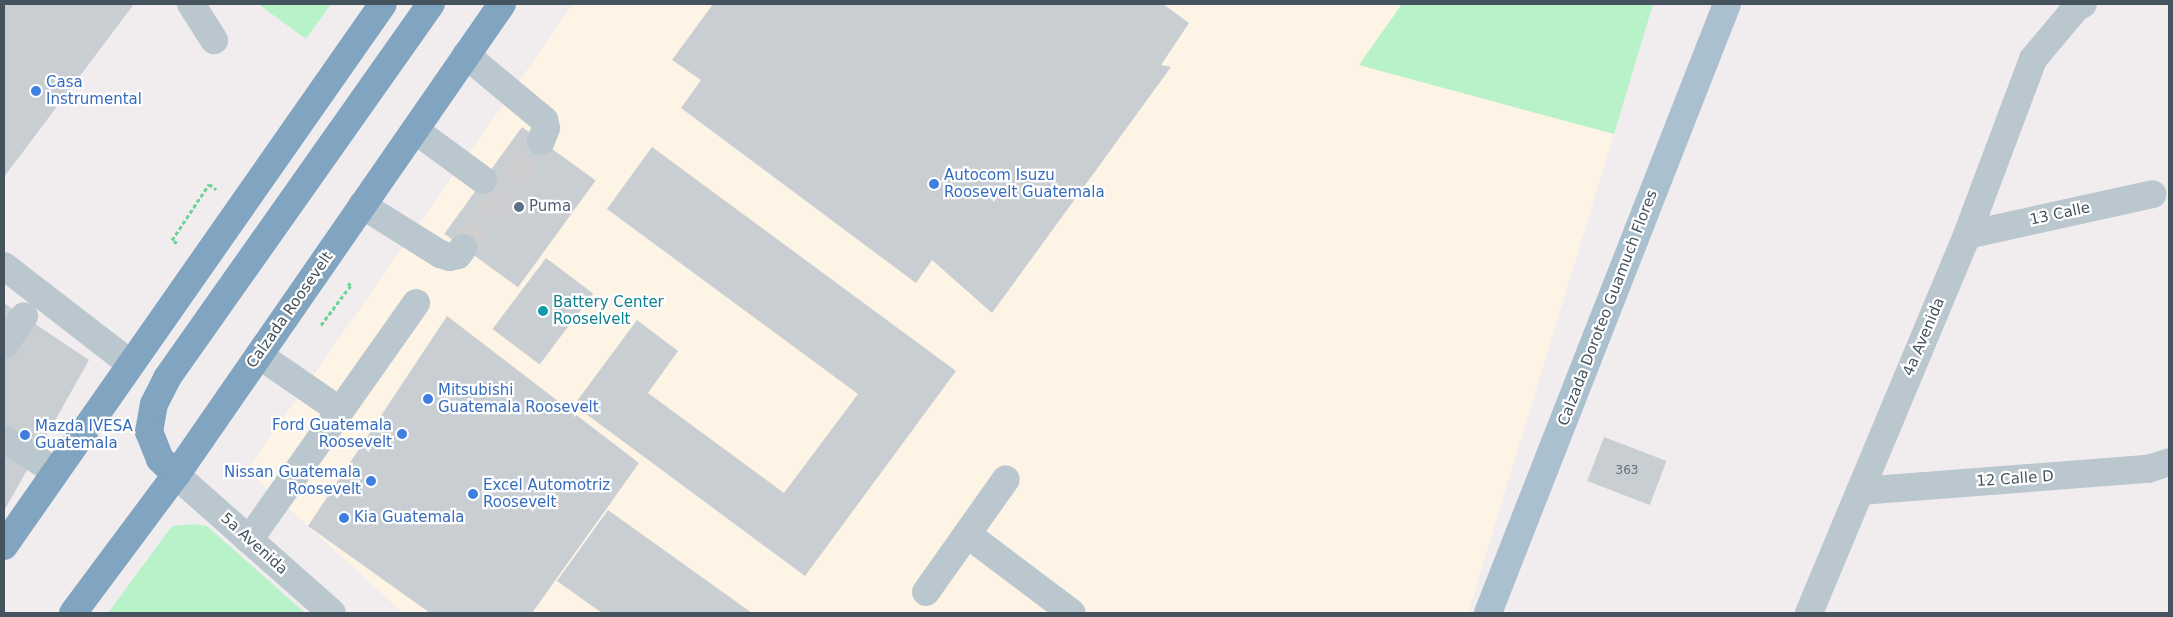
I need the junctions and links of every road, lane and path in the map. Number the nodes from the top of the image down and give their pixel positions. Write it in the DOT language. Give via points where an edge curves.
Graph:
graph roads {
  1 [pos="190,4"];
  2 [pos="383,4"];
  3 [pos="431,4"];
  4 [pos="502,4"];
  5 [pos="1727,4"];
  6 [pos="2084,4"];
  7 [pos="214,40"];
  8 [pos="466,56"];
  9 [pos="415,130"];
  10 [pos="541,141"];
  11 [pos="483,180"];
  12 [pos="209,184"];
  13 [pos="2154,194"];
  14 [pos="362,205"];
  15 [pos="1967,234"];
  16 [pos="172,240"];
  17 [pos="463,248"];
  18 [pos="4,266"];
  19 [pos="351,285"];
  20 [pos="416,303"];
  21 [pos="24,316"];
  22 [pos="317,331"];
  23 [pos="4,344"];
  24 [pos="259,355"];
  25 [pos="130,364"];
  26 [pos="339,410"];
  27 [pos="4,439"];
  28 [pos="2169,462"];
  29 [pos="55,472"];
  30 [pos="176,475"];
  31 [pos="1006,479"];
  32 [pos="1860,491"];
  33 [pos="967,534"];
  34 [pos="248,540"];
  35 [pos="4,546"];
  36 [pos="926,592"];
  37 [pos="74,613"];
  38 [pos="332,613"];
  39 [pos="1072,613"];
  40 [pos="1488,613"];
  41 [pos="1809,613"];
  1 -- 7 [label="street"];
  2 -- 25 [label="highway"];
  3 -- 30 [label="highway" via="167,378 154,404 149,432 160,459"];
  4 -- 8 [label="highway, Calzada Roosevelt"];
  5 -- 40 [label="main road, Calzada Doroteo Guamuch Flores"];
  6 -- 15 [label="street, 4a Avenida" via="2076,8 2033,59"];
  8 -- 9 [label="highway, Calzada Roosevelt"];
  8 -- 10 [label="street" via="544,120 545,135"];
  9 -- 11 [label="street"];
  9 -- 14 [label="highway, Calzada Roosevelt"];
  12 -- 16 [label="path"];
  13 -- 15 [label="street, 13 Calle"];
  14 -- 17 [label="street" via="440,254 458,255"];
  14 -- 24 [label="highway, Calzada Roosevelt"];
  15 -- 32 [label="street, 4a Avenida"];
  18 -- 25 [label="street"];
  19 -- 22 [label="path"];
  20 -- 26 [label="street"];
  21 -- 23 [label="street"];
  24 -- 26 [label="street"];
  24 -- 30 [label="highway, Calzada Roosevelt"];
  25 -- 29 [label="highway"];
  26 -- 34 [label="street"];
  27 -- 29 [label="street"];
  28 -- 32 [label="street, 12 Calle D" via="2148,469"];
  29 -- 35 [label="highway"];
  30 -- 34 [label="street, 5a Avenida"];
  30 -- 37 [label="highway, Calzada Roosevelt"];
  31 -- 33 [label="street"];
  32 -- 41 [label="street, 4a Avenida"];
  33 -- 36 [label="street"];
  33 -- 39 [label="street"];
  34 -- 38 [label="street, 5a Avenida"];
}
